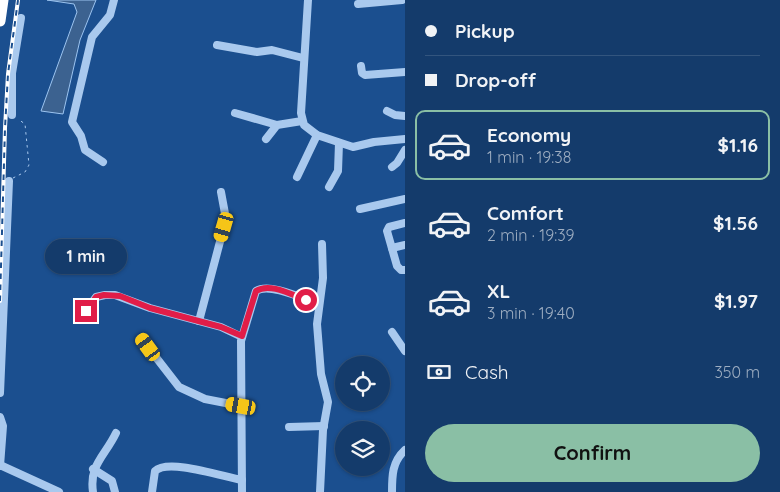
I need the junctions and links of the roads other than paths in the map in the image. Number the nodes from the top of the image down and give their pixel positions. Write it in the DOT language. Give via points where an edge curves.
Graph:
graph roads {
  1 [pos="3,0"];
  2 [pos="114,0"];
  3 [pos="308,0"];
  4 [pos="402,0"];
  5 [pos="358,4"];
  6 [pos="21,18"];
  7 [pos="0,21"];
  8 [pos="217,45"];
  9 [pos="304,58"];
  10 [pos="362,66"];
  11 [pos="405,72"];
  12 [pos="387,111"];
  13 [pos="235,114"];
  14 [pos="12,115"];
  15 [pos="405,116"];
  16 [pos="302,121"];
  17 [pos="277,125"];
  18 [pos="317,135"];
  19 [pos="266,138"];
  20 [pos="405,139"];
  21 [pos="339,143"];
  22 [pos="405,150"];
  23 [pos="103,162"];
  24 [pos="392,167"];
  25 [pos="296,177"];
  26 [pos="9,182"];
  27 [pos="329,187"];
  28 [pos="221,192"];
  29 [pos="405,199"];
  30 [pos="360,209"];
  31 [pos="405,223"];
  32 [pos="322,244"];
  33 [pos="405,246"];
  34 [pos="392,248"];
  35 [pos="405,270"];
  36 [pos="319,304"];
  37 [pos="82,316"];
  38 [pos="199,321"];
  39 [pos="392,332"];
  40 [pos="242,336"];
  41 [pos="141,338"];
  42 [pos="405,351"];
  43 [pos="0,393"];
  44 [pos="241,406"];
  45 [pos="0,417"];
  46 [pos="324,426"];
  47 [pos="289,427"];
  48 [pos="116,433"];
  49 [pos="405,450"];
  50 [pos="0,466"];
  51 [pos="93,469"];
  52 [pos="242,480"];
  53 [pos="59,492"];
  54 [pos="93,492"];
  55 [pos="115,492"];
  56 [pos="152,492"];
  57 [pos="242,492"];
  58 [pos="320,492"];
  59 [pos="392,492"];
  1 -- 7 [label="highway"];
  2 -- 23 [label="street" via="110,15 92,37 73,117 85,150"];
  3 -- 9 [label="street"];
  4 -- 5 [label="street"];
  6 -- 14 [label="street" via="12,73"];
  8 -- 9 [label="street" via="257,52 272,50"];
  9 -- 16 [label="street"];
  10 -- 11 [label="street" via="362,73 366,75"];
  12 -- 15 [label="street"];
  13 -- 17 [label="street"];
  16 -- 17 [label="street"];
  16 -- 18 [label="street"];
  17 -- 19 [label="street"];
  18 -- 21 [label="street"];
  18 -- 25 [label="street"];
  20 -- 21 [label="street" via="353,147"];
  21 -- 27 [label="street" via="338,171"];
  22 -- 24 [label="street"];
  26 -- 43 [label="street"];
  28 -- 38 [label="street" via="226,219"];
  29 -- 30 [label="street"];
  31 -- 34 [label="street" via="387,229"];
  32 -- 36 [label="street" via="323,278"];
  33 -- 34 [label="street"];
  34 -- 35 [label="street" via="397,266"];
  36 -- 40 [label="street" via="270,287 260,288 256,291"];
  36 -- 46 [label="street" via="317,324 321,374 328,402"];
  37 -- 38 [label="street" via="96,297 110,295"];
  38 -- 40 [label="street"];
  39 -- 42 [label="street"];
  40 -- 44 [label="street"];
  41 -- 44 [label="street" via="179,387 205,399"];
  44 -- 52 [label="street"];
  45 -- 50 [label="street"];
  46 -- 47 [label="street"];
  46 -- 58 [label="street"];
  48 -- 51 [label="street"];
  49 -- 59 [label="street" via="394,465"];
  50 -- 53 [label="street"];
  51 -- 54 [label="street"];
  51 -- 55 [label="street" via="112,481"];
  52 -- 56 [label="street" via="205,471 161,466 155,471"];
  52 -- 57 [label="street"];
}
